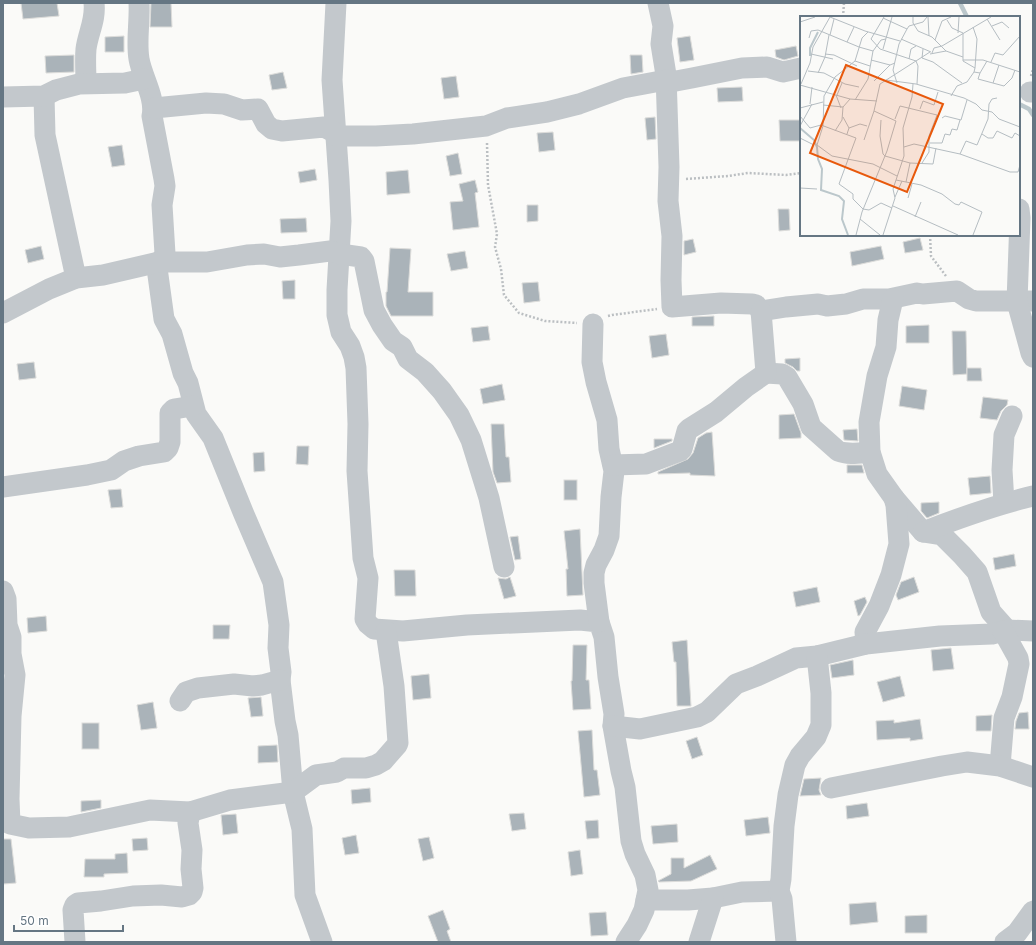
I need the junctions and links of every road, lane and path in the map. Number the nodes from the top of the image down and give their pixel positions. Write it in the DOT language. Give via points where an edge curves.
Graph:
graph roads {
  1 [pos="94,3"];
  2 [pos="139,3"];
  3 [pos="336,3"];
  4 [pos="658,3"];
  5 [pos="844,3"];
  6 [pos="843,16"];
  7 [pos="800,68"];
  8 [pos="144,79"];
  9 [pos="666,80"];
  10 [pos="86,83"];
  11 [pos="44,96"];
  12 [pos="3,97"];
  13 [pos="154,108"];
  14 [pos="486,126"];
  15 [pos="337,136"];
  16 [pos="800,173"];
  17 [pos="668,179"];
  18 [pos="1020,218"];
  19 [pos="930,236"];
  20 [pos="340,254"];
  21 [pos="159,262"];
  22 [pos="76,278"];
  23 [pos="957,291"];
  24 [pos="893,299"];
  25 [pos="1025,301"];
  26 [pos="672,307"];
  27 [pos="761,311"];
  28 [pos="3,313"];
  29 [pos="593,324"];
  30 [pos="1033,357"];
  31 [pos="766,373"];
  32 [pos="193,406"];
  33 [pos="1012,416"];
  34 [pos="870,452"];
  35 [pos="613,465"];
  36 [pos="3,487"];
  37 [pos="1033,496"];
  38 [pos="894,498"];
  39 [pos="1004,503"];
  40 [pos="923,532"];
  41 [pos="899,544"];
  42 [pos="504,567"];
  43 [pos="3,591"];
  44 [pos="599,622"];
  45 [pos="386,630"];
  46 [pos="1005,630"];
  47 [pos="1033,631"];
  48 [pos="866,644"];
  49 [pos="816,656"];
  50 [pos="280,680"];
  51 [pos="180,701"];
  52 [pos="613,726"];
  53 [pos="1000,766"];
  54 [pos="1033,777"];
  55 [pos="831,788"];
  56 [pos="293,792"];
  57 [pos="190,812"];
  58 [pos="779,891"];
  59 [pos="713,898"];
  60 [pos="646,900"];
  61 [pos="1033,911"];
  62 [pos="75,942"];
  63 [pos="322,942"];
  64 [pos="626,942"];
  65 [pos="699,942"];
  66 [pos="786,942"];
  67 [pos="1005,942"];
  1 -- 10 [label="street" via="92,28 86,50"];
  2 -- 8 [label="street" via="139,59"];
  3 -- 15 [label="street" via="332,80"];
  4 -- 9 [label="street" via="663,26 661,44"];
  5 -- 6 [label="path"];
  7 -- 9 [label="street" via="783,72 767,67 742,68 676,81"];
  8 -- 10 [label="street" via="125,83"];
  8 -- 13 [label="street"];
  9 -- 14 [label="street" via="623,88 579,104 507,118"];
  9 -- 17 [label="street"];
  10 -- 11 [label="street" via="56,90"];
  11 -- 12 [label="street"];
  11 -- 22 [label="street" via="45,135"];
  13 -- 15 [label="street" via="206,103 224,104 242,110 258,109 266,124 276,131 324,127"];
  13 -- 21 [label="street" via="152,116 165,186 162,205 165,254"];
  14 -- 15 [label="street" via="413,134"];
  14 -- 29 [label="path" via="488,185 504,295 519,313 545,321"];
  15 -- 20 [label="street"];
  16 -- 17 [label="path" via="748,173"];
  17 -- 26 [label="street" via="672,236"];
  18 -- 25 [label="street"];
  19 -- 23 [label="path" via="931,256"];
  20 -- 21 [label="street" via="330,251 280,257 264,254 246,255 208,262"];
  20 -- 42 [label="street" via="356,255 362,259 374,310 382,325 394,341 402,346 408,359 439,387 461,419 471,440 489,498"];
  20 -- 45 [label="street" via="337,315 356,368 357,471 363,558 368,578 365,619 374,629"];
  21 -- 22 [label="street" via="103,275"];
  21 -- 32 [label="street" via="157,268 164,319 172,334 192,395"];
  22 -- 28 [label="street"];
  23 -- 24 [label="street" via="917,293"];
  23 -- 25 [label="street" via="976,301"];
  24 -- 27 [label="street" via="863,298 846,304 818,304"];
  24 -- 34 [label="street" via="886,347 877,376 870,414"];
  25 -- 30 [label="street"];
  26 -- 27 [label="street" via="752,304"];
  26 -- 29 [label="path" via="612,315"];
  27 -- 31 [label="street"];
  29 -- 35 [label="street" via="592,362 607,420"];
  31 -- 34 [label="street" via="782,374 787,377 803,404 812,427 838,451"];
  31 -- 35 [label="street" via="716,412 689,429 680,451 646,464"];
  32 -- 36 [label="street" via="172,410 170,413 170,445 164,452 124,461 111,470"];
  32 -- 50 [label="street" via="214,438 242,512 273,582"];
  33 -- 39 [label="street" via="1004,435"];
  34 -- 38 [label="street" via="877,474"];
  35 -- 44 [label="street" via="609,536 594,573"];
  37 -- 39 [label="street"];
  38 -- 40 [label="street"];
  38 -- 41 [label="street"];
  39 -- 40 [label="street"];
  40 -- 41 [label="street"];
  40 -- 46 [label="street" via="942,535 962,555 976,572 991,612"];
  41 -- 48 [label="street" via="879,606 865,632"];
  43 -- 57 [label="street" via="15,675 11,716 10,824 29,828 69,827 150,810"];
  44 -- 45 [label="street" via="580,620"];
  44 -- 52 [label="street" via="604,637 614,714"];
  45 -- 56 [label="street" via="394,686 397,745 383,762 366,768 344,768 337,772 316,775"];
  46 -- 47 [label="street"];
  46 -- 48 [label="street" via="992,634 940,636"];
  46 -- 53 [label="street" via="1019,664 1012,697 1004,718"];
  48 -- 49 [label="street"];
  49 -- 52 [label="street" via="789,660 739,682 707,712 697,717 640,729"];
  49 -- 58 [label="street" via="822,693 821,725 816,737 795,765 792,774 784,826"];
  50 -- 51 [label="street" via="253,686 234,684 198,688 186,692"];
  50 -- 56 [label="street"];
  52 -- 60 [label="street" via="633,848 645,875 648,890"];
  53 -- 54 [label="street"];
  53 -- 55 [label="street" via="967,762"];
  56 -- 57 [label="street" via="230,800"];
  56 -- 63 [label="street" via="302,829 305,895"];
  57 -- 62 [label="street" via="188,832 192,850 192,892 182,897 133,896 78,903 74,905 73,910"];
  58 -- 59 [label="street" via="742,892"];
  58 -- 66 [label="street"];
  59 -- 60 [label="street"];
  59 -- 65 [label="street"];
  60 -- 64 [label="street" via="641,919"];
  61 -- 67 [label="street" via="1017,933"];
}
